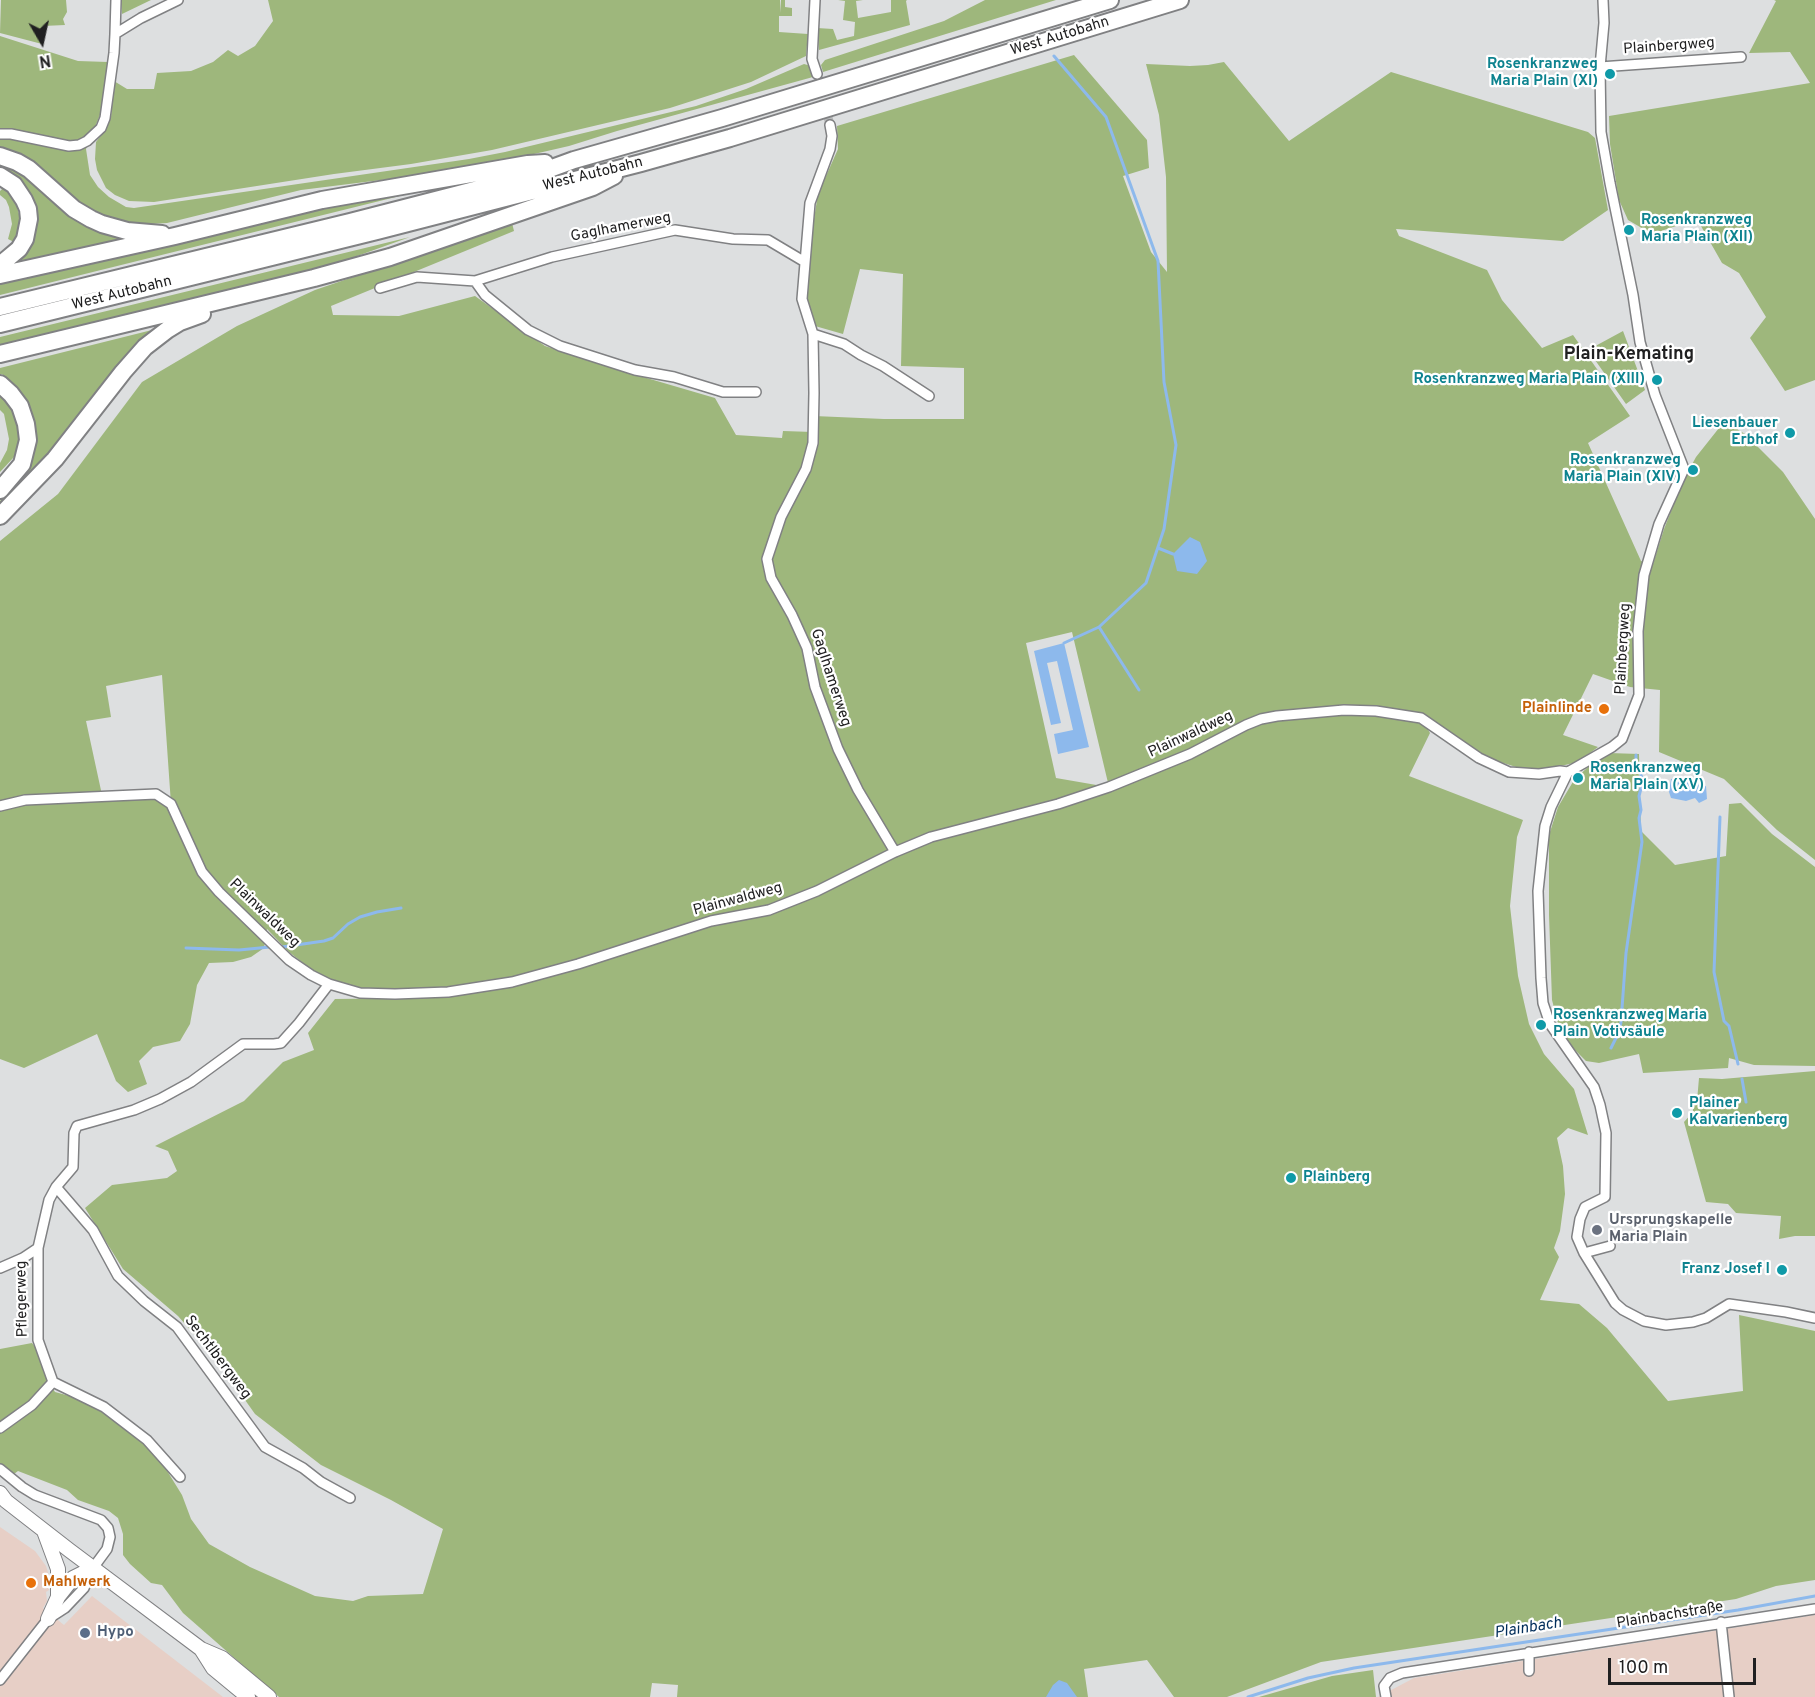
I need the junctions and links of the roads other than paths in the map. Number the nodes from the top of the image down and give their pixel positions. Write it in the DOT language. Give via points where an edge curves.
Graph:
graph roads {
  1 [pos="116,0"];
  2 [pos="178,0"];
  3 [pos="815,0"];
  4 [pos="1110,0"];
  5 [pos="1180,0"];
  6 [pos="1603,0"];
  7 [pos="115,34"];
  8 [pos="1741,57"];
  9 [pos="1600,67"];
  10 [pos="817,74"];
  11 [pos="830,125"];
  12 [pos="0,134"];
  13 [pos="0,156"];
  14 [pos="574,160"];
  15 [pos="641,163"];
  16 [pos="0,176"];
  17 [pos="175,236"];
  18 [pos="805,262"];
  19 [pos="0,264"];
  20 [pos="0,275"];
  21 [pos="476,281"];
  22 [pos="380,288"];
  23 [pos="223,300"];
  24 [pos="0,308"];
  25 [pos="0,324"];
  26 [pos="813,334"];
  27 [pos="0,354"];
  28 [pos="0,384"];
  29 [pos="756,392"];
  30 [pos="929,396"];
  31 [pos="0,490"];
  32 [pos="0,516"];
  33 [pos="1568,772"];
  34 [pos="0,806"];
  35 [pos="895,852"];
  36 [pos="329,984"];
  37 [pos="56,1187"];
  38 [pos="1611,1246"];
  39 [pos="38,1248"];
  40 [pos="1584,1253"];
  41 [pos="0,1268"];
  42 [pos="1815,1318"];
  43 [pos="53,1382"];
  44 [pos="0,1428"];
  45 [pos="0,1469"];
  46 [pos="180,1477"];
  47 [pos="2,1497"];
  48 [pos="350,1498"];
  49 [pos="44,1531"];
  50 [pos="93,1568"];
  51 [pos="58,1597"];
  52 [pos="1815,1609"];
  53 [pos="48,1619"];
  54 [pos="1721,1623"];
  55 [pos="201,1649"];
  56 [pos="1529,1652"];
  57 [pos="1529,1671"];
  58 [pos="0,1680"];
  59 [pos="249,1697"];
  60 [pos="269,1697"];
  61 [pos="1386,1697"];
  62 [pos="1729,1697"];
  1 -- 7 [label="street"];
  2 -- 7 [label="street"];
  3 -- 10 [label="street" via="812,59"];
  4 -- 14 [label="highway, West Autobahn"];
  5 -- 15 [label="highway, West Autobahn"];
  6 -- 9 [label="street, Plainbergweg"];
  7 -- 12 [label="street" via="105,118 94,136 69,146"];
  8 -- 9 [label="street, Plainbergweg"];
  9 -- 33 [label="street, Plainbergweg" via="1601,132 1640,342 1683,469 1659,524 1644,575 1638,631 1639,695 1622,739"];
  11 -- 18 [label="street, Gaglhamerweg" via="830,149 810,203"];
  13 -- 17 [label="highway" via="28,169 74,209 102,224"];
  14 -- 17 [label="highway" via="528,164 322,200"];
  14 -- 24 [label="highway, West Autobahn" via="482,189"];
  15 -- 23 [label="highway" via="592,187 442,240 339,272"];
  15 -- 25 [label="highway, West Autobahn"];
  16 -- 19 [label="highway" via="14,185 28,209 29,219 19,249"];
  17 -- 20 [label="highway"];
  18 -- 21 [label="street, Gaglhamerweg" via="768,240 675,230 552,257"];
  18 -- 26 [label="street, Gaglhamerweg" via="802,299"];
  21 -- 22 [label="street, Gaglhamerweg" via="417,277"];
  21 -- 29 [label="street" via="485,295 528,330 560,345 723,392"];
  23 -- 27 [label="highway"];
  23 -- 32 [label="highway" via="180,322 145,347 55,459"];
  26 -- 30 [label="street" via="844,344"];
  26 -- 35 [label="street, Gaglhamerweg" via="813,443 806,469 781,517 767,559 771,578 807,648 815,687 838,749"];
  28 -- 31 [label="highway" via="20,406 28,440 22,464"];
  33 -- 35 [label="street, Plainwaldweg" via="1509,772 1479,758 1421,718 1344,710 1277,716 1246,725 1190,754 1109,787 931,837"];
  33 -- 40 [label="street" via="1545,826 1538,891 1543,1003 1550,1024 1594,1087 1606,1133 1605,1197 1585,1207 1580,1219 1577,1237"];
  34 -- 36 [label="street, Plainwaldweg" via="25,800 156,794 171,804 202,872 219,892 290,960"];
  35 -- 36 [label="street, Plainwaldweg" via="769,910 711,921 513,982 448,992 395,994 360,993"];
  36 -- 37 [label="street, Pflegerweg" via="281,1043 243,1044 160,1099 77,1126 73,1167"];
  37 -- 39 [label="street, Pflegerweg" via="49,1200"];
  37 -- 48 [label="street, Sechtlbergweg" via="93,1230 118,1276 177,1327 265,1447"];
  38 -- 40 [label="street"];
  39 -- 41 [label="street"];
  39 -- 43 [label="street, Pflegerweg" via="38,1340"];
  40 -- 42 [label="street" via="1615,1303 1644,1321 1666,1325 1693,1322 1729,1304"];
  43 -- 44 [label="street" via="32,1405"];
  43 -- 46 [label="street" via="104,1407 147,1440"];
  45 -- 50 [label="street" via="35,1495 101,1520 110,1537 107,1549"];
  47 -- 49 [label="main road"];
  49 -- 50 [label="main road"];
  49 -- 51 [label="main road" via="58,1569"];
  50 -- 51 [label="main road" via="73,1578"];
  50 -- 53 [label="street" via="84,1588"];
  50 -- 55 [label="main road"];
  51 -- 53 [label="main road"];
  52 -- 54 [label="street, Plainbachstraße"];
  53 -- 58 [label="street"];
  54 -- 56 [label="street, Plainbachstraße"];
  54 -- 62 [label="street"];
  55 -- 59 [label="main road" via="213,1668"];
  55 -- 60 [label="main road" via="222,1658"];
  56 -- 57 [label="street"];
  56 -- 61 [label="street, Plainbachstraße" via="1402,1673 1384,1686"];
}
